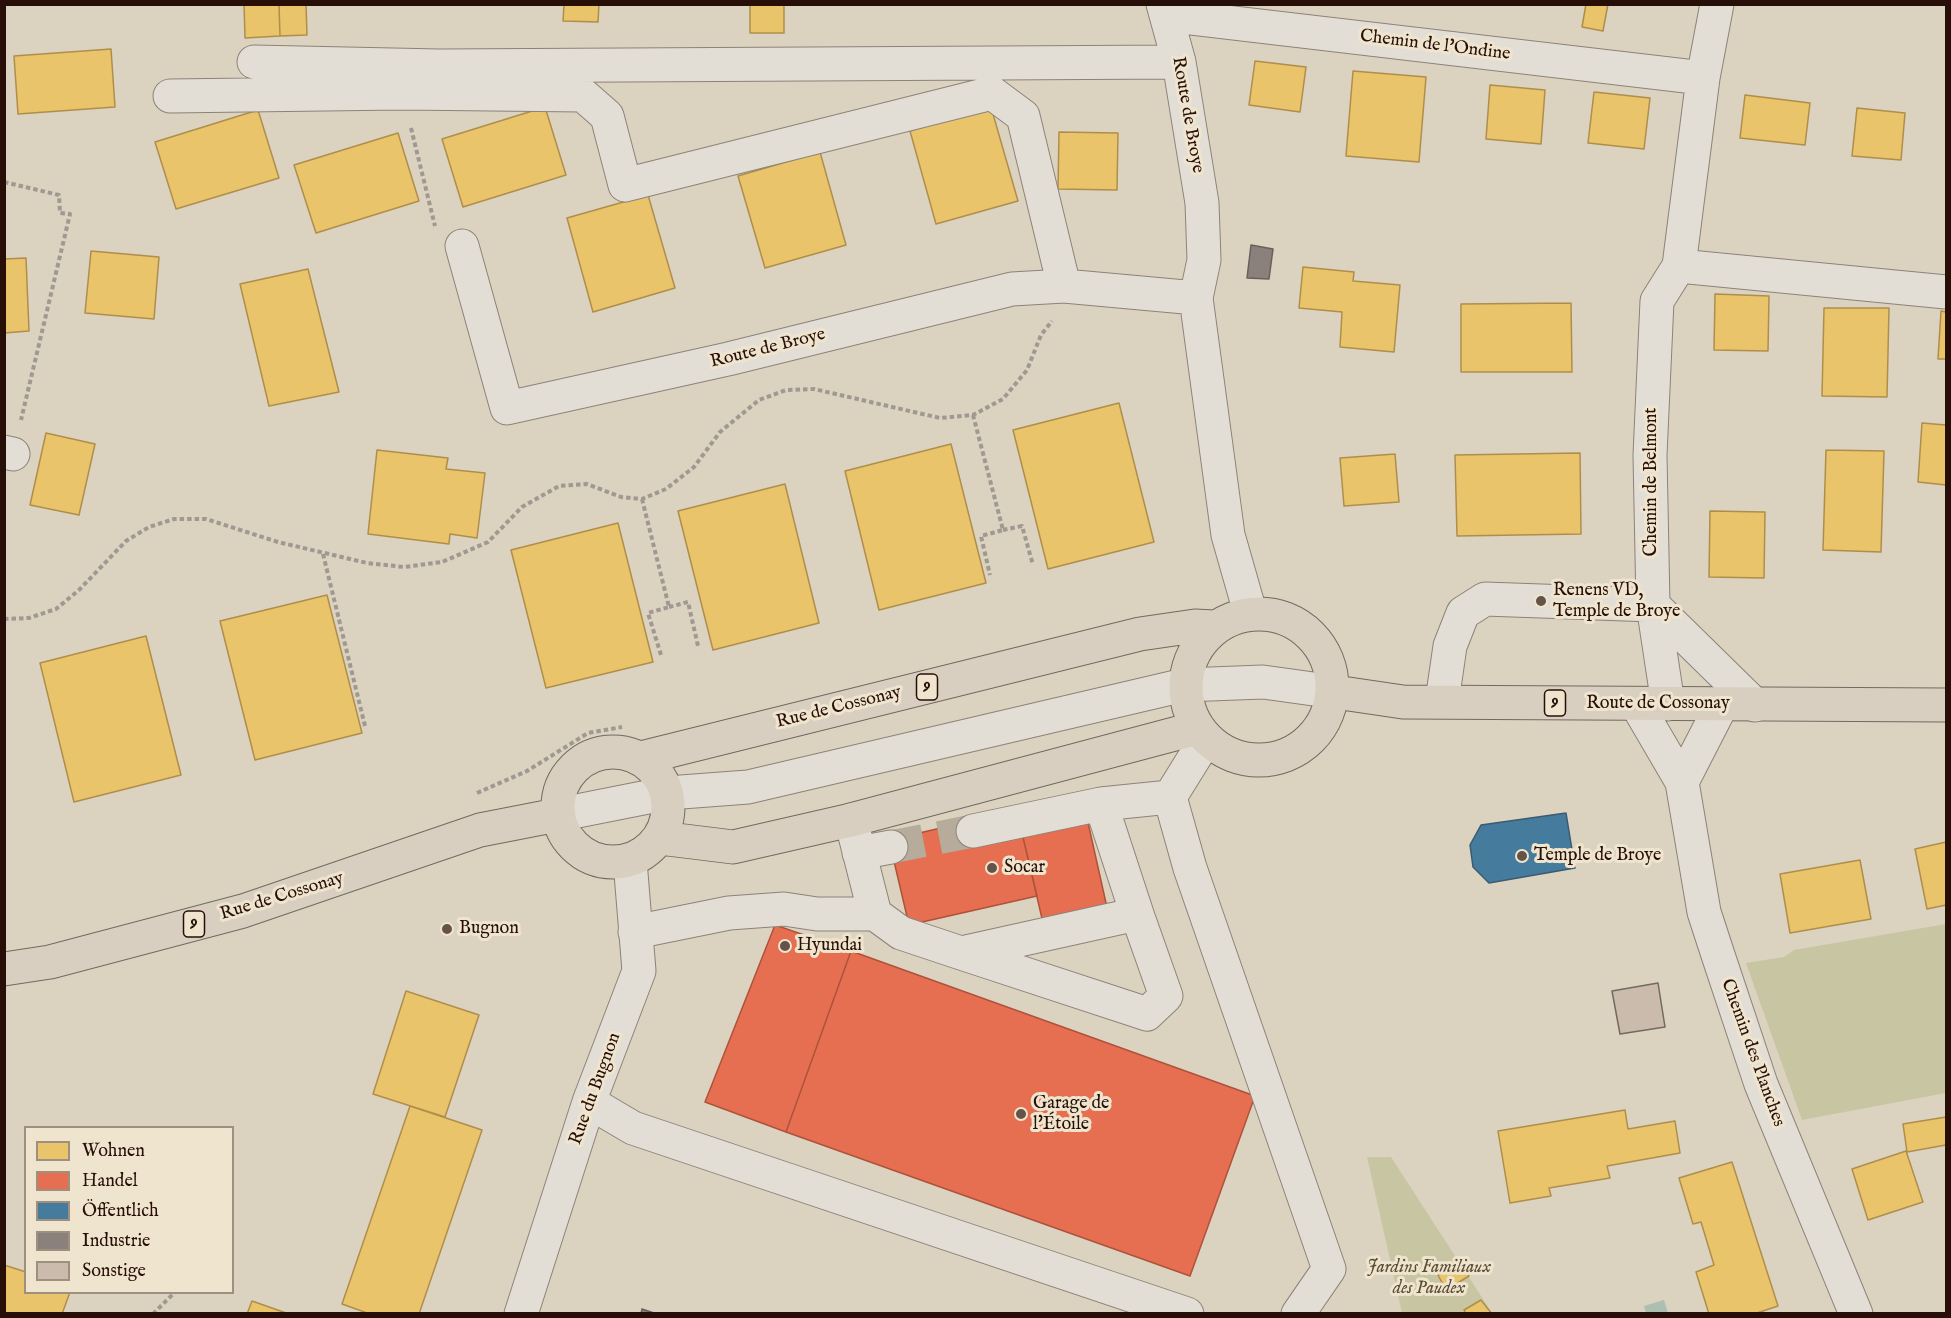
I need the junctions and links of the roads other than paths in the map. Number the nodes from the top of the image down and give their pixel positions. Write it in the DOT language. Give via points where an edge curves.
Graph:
graph roads {
  1 [pos="1717,4"];
  2 [pos="1165,10"];
  3 [pos="254,62"];
  4 [pos="1179,62"];
  5 [pos="1703,78"];
  6 [pos="170,96"];
  7 [pos="462,246"];
  8 [pos="1679,266"];
  9 [pos="1064,286"];
  10 [pos="1947,292"];
  11 [pos="1196,298"];
  12 [pos="1653,604"];
  13 [pos="1250,612"];
  14 [pos="1214,627"];
  15 [pos="1184,685"];
  16 [pos="1335,692"];
  17 [pos="1442,701"];
  18 [pos="1722,704"];
  19 [pos="1652,705"];
  20 [pos="1755,705"];
  21 [pos="1947,705"];
  22 [pos="1201,734"];
  23 [pos="640,758"];
  24 [pos="1682,782"];
  25 [pos="668,793"];
  26 [pos="1170,797"];
  27 [pos="1101,804"];
  28 [pos="557,815"];
  29 [pos="851,820"];
  30 [pos="973,831"];
  31 [pos="660,838"];
  32 [pos="891,847"];
  33 [pos="859,854"];
  34 [pos="630,861"];
  35 [pos="875,914"];
  36 [pos="1137,914"];
  37 [pos="635,932"];
  38 [pos="961,953"];
  39 [pos="4,969"];
  40 [pos="589,1102"];
  41 [pos="521,1314"];
  42 [pos="1186,1314"];
  43 [pos="1298,1314"];
  44 [pos="1856,1314"];
  1 -- 5 [label="street, Chemin de Belmont"];
  2 -- 4 [label="street, Route de Broye"];
  2 -- 5 [label="street, Chemin de l'Ondine"];
  3 -- 4 [label="street" via="439,66"];
  4 -- 11 [label="street, Route de Broye" via="1202,203 1204,260"];
  5 -- 8 [label="street, Chemin de Belmont"];
  6 -- 9 [label="street" via="583,95 608,116 625,185 992,93 1023,116"];
  7 -- 9 [label="street, Route de Broye" via="507,408 1012,289"];
  8 -- 10 [label="street"];
  8 -- 12 [label="street, Chemin de Belmont" via="1657,301 1650,455"];
  9 -- 11 [label="street, Route de Broye"];
  11 -- 13 [label="street, Route de Broye" via="1228,535"];
  12 -- 17 [label="street" via="1485,599 1463,613 1450,646"];
  12 -- 19 [label="street, Chemin de Belmont"];
  12 -- 20 [label="street"];
  13 -- 14 [label="main road, 9"];
  13 -- 16 [label="main road" via="1296,620 1326,651"];
  14 -- 15 [label="main road, 9" via="1192,652"];
  14 -- 23 [label="main road, Rue de Cossonay / 9" via="1140,634"];
  15 -- 16 [label="street" via="1263,681"];
  15 -- 22 [label="main road"];
  15 -- 25 [label="street" via="756,785"];
  16 -- 17 [label="main road, Route de Cossonay / 9" via="1403,702"];
  16 -- 22 [label="main road" via="1319,732 1285,758 1243,760"];
  17 -- 19 [label="main road, Route de Cossonay / 9"];
  18 -- 19 [label="main road, Route de Cossonay / 9"];
  18 -- 20 [label="main road, Route de Cossonay / 9"];
  18 -- 24 [label="street"];
  19 -- 24 [label="street, Chemin des Planches"];
  20 -- 21 [label="main road, Route de Cossonay / 9"];
  22 -- 26 [label="street"];
  22 -- 29 [label="main road"];
  23 -- 25 [label="main road, Rue de Cossonay / 9" via="658,773"];
  23 -- 28 [label="main road, Rue de Cossonay / 9" via="610,750 581,761 561,785"];
  24 -- 44 [label="street, Chemin des Planches" via="1704,912 1761,1084"];
  25 -- 28 [label="street"];
  25 -- 31 [label="main road" via="669,816"];
  26 -- 27 [label="street"];
  26 -- 43 [label="street" via="1190,868 1329,1269"];
  27 -- 30 [label="street"];
  27 -- 36 [label="street"];
  28 -- 34 [label="main road" via="571,845 598,862"];
  28 -- 39 [label="main road, Rue de Cossonay / 9" via="480,830 243,911 50,962"];
  29 -- 31 [label="main road" via="733,847"];
  29 -- 33 [label="street"];
  31 -- 34 [label="main road"];
  32 -- 33 [label="street"];
  33 -- 35 [label="street"];
  34 -- 37 [label="street, Rue du Bugnon"];
  35 -- 37 [label="street" via="817,914 784,909 729,913"];
  35 -- 38 [label="street" via="902,933"];
  36 -- 38 [label="street"];
  36 -- 38 [label="street" via="1166,996 1147,1014"];
  37 -- 40 [label="street, Rue du Bugnon" via="639,971"];
  40 -- 41 [label="street, Rue du Bugnon"];
  40 -- 42 [label="street" via="633,1128"];
}
